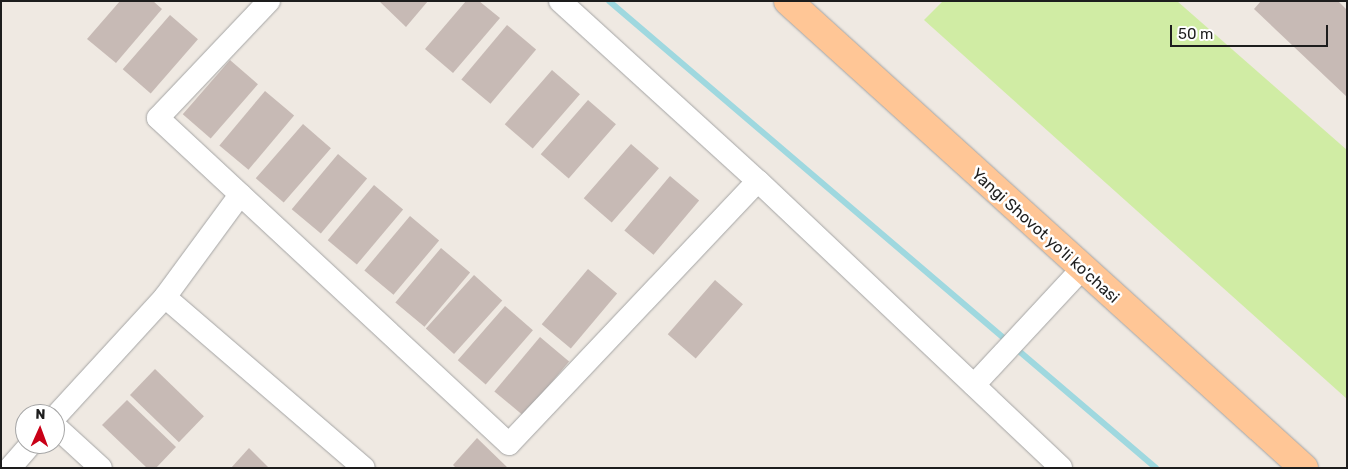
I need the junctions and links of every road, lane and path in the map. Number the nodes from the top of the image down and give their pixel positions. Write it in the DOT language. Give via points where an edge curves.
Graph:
graph roads {
  1 [pos="268,1"];
  2 [pos="560,1"];
  3 [pos="788,1"];
  4 [pos="758,181"];
  5 [pos="240,195"];
  6 [pos="1081,270"];
  7 [pos="165,297"];
  8 [pos="974,385"];
  9 [pos="65,406"];
  10 [pos="65,435"];
  11 [pos="22,454"];
  12 [pos="10,468"];
  13 [pos="101,468"];
  14 [pos="364,468"];
  15 [pos="1061,468"];
  16 [pos="1304,468"];
  1 -- 5 [label="street" via="158,118"];
  2 -- 4 [label="street"];
  3 -- 6 [label="main road, Yangi Shovot yo'li ko'chasi"];
  4 -- 5 [label="street" via="509,444"];
  4 -- 8 [label="street"];
  5 -- 7 [label="street"];
  6 -- 8 [label="street"];
  6 -- 16 [label="main road, Yangi Shovot yo'li ko'chasi"];
  7 -- 9 [label="street"];
  7 -- 14 [label="street"];
  8 -- 15 [label="street"];
  10 -- 13 [label="street"];
  11 -- 12 [label="street"];
}
